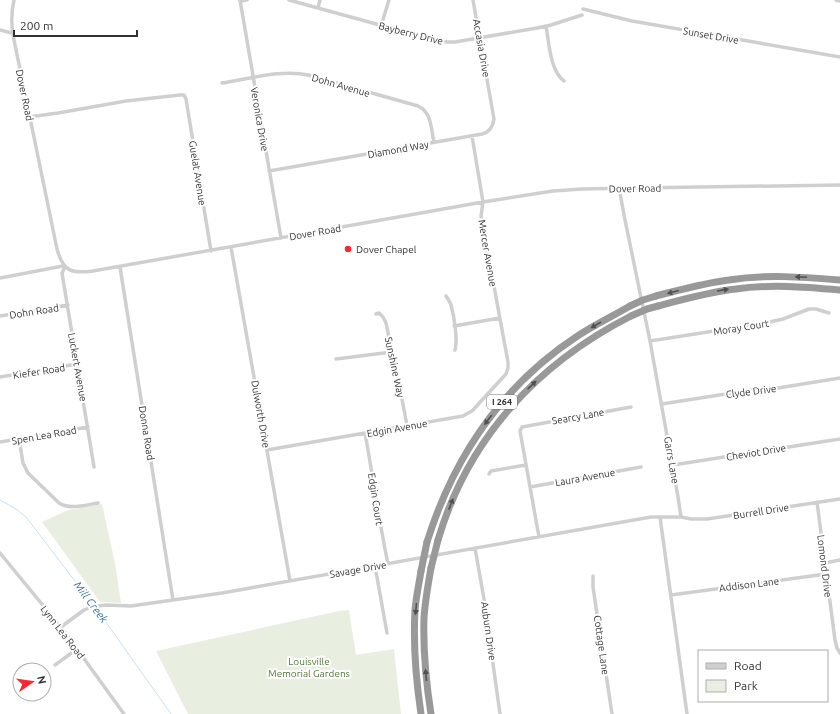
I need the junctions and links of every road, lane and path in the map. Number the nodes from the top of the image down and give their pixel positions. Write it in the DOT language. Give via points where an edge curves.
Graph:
graph roads {
  1 [pos="14,0"];
  2 [pos="247,0"];
  3 [pos="289,0"];
  4 [pos="320,0"];
  5 [pos="388,0"];
  6 [pos="474,0"];
  7 [pos="836,0"];
  8 [pos="240,1"];
  9 [pos="840,1"];
  10 [pos="318,8"];
  11 [pos="583,9"];
  12 [pos="582,15"];
  13 [pos="381,26"];
  14 [pos="546,26"];
  15 [pos="0,30"];
  16 [pos="12,33"];
  17 [pos="480,38"];
  18 [pos="840,57"];
  19 [pos="253,78"];
  20 [pos="564,81"];
  21 [pos="222,83"];
  22 [pos="490,95"];
  23 [pos="29,117"];
  24 [pos="472,136"];
  25 [pos="434,142"];
  26 [pos="269,171"];
  27 [pos="840,185"];
  28 [pos="619,188"];
  29 [pos="483,202"];
  30 [pos="281,238"];
  31 [pos="231,247"];
  32 [pos="211,250"];
  33 [pos="64,266"];
  34 [pos="120,267"];
  35 [pos="0,278"];
  36 [pos="840,280"];
  37 [pos="840,290"];
  38 [pos="446,296"];
  39 [pos="68,305"];
  40 [pos="829,313"];
  41 [pos="376,314"];
  42 [pos="0,316"];
  43 [pos="500,318"];
  44 [pos="454,326"];
  45 [pos="650,341"];
  46 [pos="455,350"];
  47 [pos="392,352"];
  48 [pos="336,359"];
  49 [pos="77,364"];
  50 [pos="507,370"];
  51 [pos="0,377"];
  52 [pos="840,378"];
  53 [pos="662,404"];
  54 [pos="631,406"];
  55 [pos="407,426"];
  56 [pos="88,427"];
  57 [pos="365,433"];
  58 [pos="18,439"];
  59 [pos="840,439"];
  60 [pos="0,442"];
  61 [pos="267,450"];
  62 [pos="526,465"];
  63 [pos="673,465"];
  64 [pos="94,467"];
  65 [pos="641,467"];
  66 [pos="489,474"];
  67 [pos="530,487"];
  68 [pos="840,499"];
  69 [pos="817,502"];
  70 [pos="98,503"];
  71 [pos="660,517"];
  72 [pos="681,517"];
  73 [pos="539,537"];
  74 [pos="476,548"];
  75 [pos="0,553"];
  76 [pos="840,560"];
  77 [pos="825,562"];
  78 [pos="388,564"];
  79 [pos="375,566"];
  80 [pos="826,574"];
  81 [pos="593,576"];
  82 [pos="290,581"];
  83 [pos="671,595"];
  84 [pos="173,600"];
  85 [pos="61,628"];
  86 [pos="387,633"];
  87 [pos="77,649"];
  88 [pos="840,653"];
  89 [pos="55,665"];
  90 [pos="124,714"];
  91 [pos="421,714"];
  92 [pos="430,714"];
  93 [pos="500,714"];
  94 [pos="612,714"];
  95 [pos="688,714"];
  1 -- 16 [label="street, Dover Road"];
  2 -- 8 [label="street"];
  3 -- 10 [label="street, Bayberry Drive"];
  4 -- 10 [label="street"];
  5 -- 13 [label="street"];
  6 -- 17 [label="street, Accasia Drive"];
  7 -- 9 [label="street"];
  8 -- 19 [label="street, Veronica Drive"];
  10 -- 13 [label="street, Bayberry Drive"];
  11 -- 18 [label="street, Sunset Drive" via="632,21"];
  12 -- 14 [label="street, Bayberry Drive"];
  13 -- 17 [label="street, Bayberry Drive" via="442,42"];
  14 -- 17 [label="street, Bayberry Drive"];
  14 -- 20 [label="street" via="554,67"];
  15 -- 16 [label="street"];
  16 -- 23 [label="street, Dover Road"];
  17 -- 22 [label="street, Accasia Drive"];
  19 -- 21 [label="street, Dohn Avenue"];
  19 -- 25 [label="street, Dohn Avenue" via="286,73 302,74 418,106 429,116"];
  19 -- 26 [label="street, Veronica Drive"];
  22 -- 24 [label="street, Diamond Way" via="494,119 492,127 489,132"];
  23 -- 32 [label="street, Guelat Avenue" via="126,101 184,96"];
  23 -- 33 [label="street, Dover Road" via="57,249"];
  24 -- 25 [label="street, Diamond Way"];
  24 -- 29 [label="street, Mercer Avenue"];
  25 -- 26 [label="street, Diamond Way"];
  26 -- 30 [label="street, Veronica Drive"];
  27 -- 28 [label="street, Dover Road"];
  28 -- 29 [label="street, Dover Road" via="553,191"];
  28 -- 45 [label="street, Garrs Lane"];
  29 -- 30 [label="street, Dover Road"];
  29 -- 43 [label="street, Mercer Avenue" via="482,216"];
  30 -- 31 [label="street, Dover Road"];
  31 -- 32 [label="street, Dover Road"];
  31 -- 61 [label="street, Dulworth Drive"];
  32 -- 34 [label="street, Dover Road"];
  33 -- 34 [label="street, Dover Road" via="76,272"];
  33 -- 35 [label="street"];
  33 -- 39 [label="street, Luckert Avenue" via="62,273"];
  34 -- 84 [label="street, Donna Road"];
  36 -- 91 [label="highway, I 264, one-way, bridge" via="756,277 703,284 656,296 600,322 529,374 498,407 472,442 438,510 427,542 415,610 414,649"];
  92 -- 37 [label="highway, I 264, one-way, bridge" via="424,617 438,540 466,471 482,445 525,392 543,374 588,341 647,309 710,292 749,287 791,286"];
  38 -- 44 [label="street" via="451,305"];
  39 -- 42 [label="street, Dohn Road"];
  39 -- 49 [label="street, Luckert Avenue"];
  40 -- 45 [label="street, Moray Court" via="812,309 765,323"];
  41 -- 47 [label="street, Sunshine Way" via="379,313 386,323"];
  43 -- 44 [label="street"];
  43 -- 50 [label="street, Mercer Avenue" via="508,362"];
  44 -- 46 [label="street" via="457,341"];
  45 -- 53 [label="street, Garrs Lane"];
  47 -- 48 [label="street"];
  47 -- 55 [label="street, Sunshine Way"];
  49 -- 51 [label="street, Kiefer Road"];
  49 -- 56 [label="street, Luckert Avenue"];
  50 -- 55 [label="street, Edgin Avenue" via="468,414"];
  52 -- 53 [label="street, Clyde Drive"];
  53 -- 63 [label="street, Garrs Lane"];
  54 -- 62 [label="street, Searcy Lane" via="522,427 520,431"];
  55 -- 57 [label="street, Edgin Avenue"];
  56 -- 58 [label="street, Spen Lea Road"];
  56 -- 64 [label="street, Luckert Avenue"];
  57 -- 61 [label="street, Edgin Avenue"];
  57 -- 78 [label="street, Edgin Court"];
  58 -- 60 [label="street, Spen Lea Road"];
  58 -- 70 [label="street" via="28,473 59,503 71,507"];
  59 -- 63 [label="street, Cheviot Drive"];
  61 -- 82 [label="street, Dulworth Drive"];
  62 -- 66 [label="street" via="491,471"];
  62 -- 67 [label="street"];
  63 -- 72 [label="street, Garrs Lane"];
  65 -- 67 [label="street, Laura Avenue"];
  67 -- 73 [label="street"];
  68 -- 69 [label="street, Burrell Drive"];
  69 -- 72 [label="street, Burrell Drive" via="707,519"];
  69 -- 77 [label="street, Lomond Drive"];
  71 -- 72 [label="street"];
  71 -- 73 [label="street, Savage Drive"];
  71 -- 83 [label="street"];
  73 -- 74 [label="street, Savage Drive"];
  74 -- 78 [label="street, Savage Drive"];
  74 -- 93 [label="street, Auburn Drive"];
  75 -- 85 [label="street, Lynn Lea Road"];
  76 -- 77 [label="street"];
  77 -- 80 [label="street, Lomond Drive"];
  78 -- 79 [label="street, Savage Drive"];
  79 -- 82 [label="street, Savage Drive"];
  79 -- 86 [label="street"];
  80 -- 83 [label="street, Addison Lane"];
  80 -- 88 [label="street, Lomond Drive" via="835,640"];
  81 -- 94 [label="street, Cottage Lane"];
  82 -- 84 [label="street, Savage Drive"];
  83 -- 95 [label="street"];
  84 -- 85 [label="street, Savage Drive" via="131,606 91,607"];
  85 -- 87 [label="street, Lynn Lea Road"];
  87 -- 89 [label="street"];
  87 -- 90 [label="street, Lynn Lea Road"];
}
